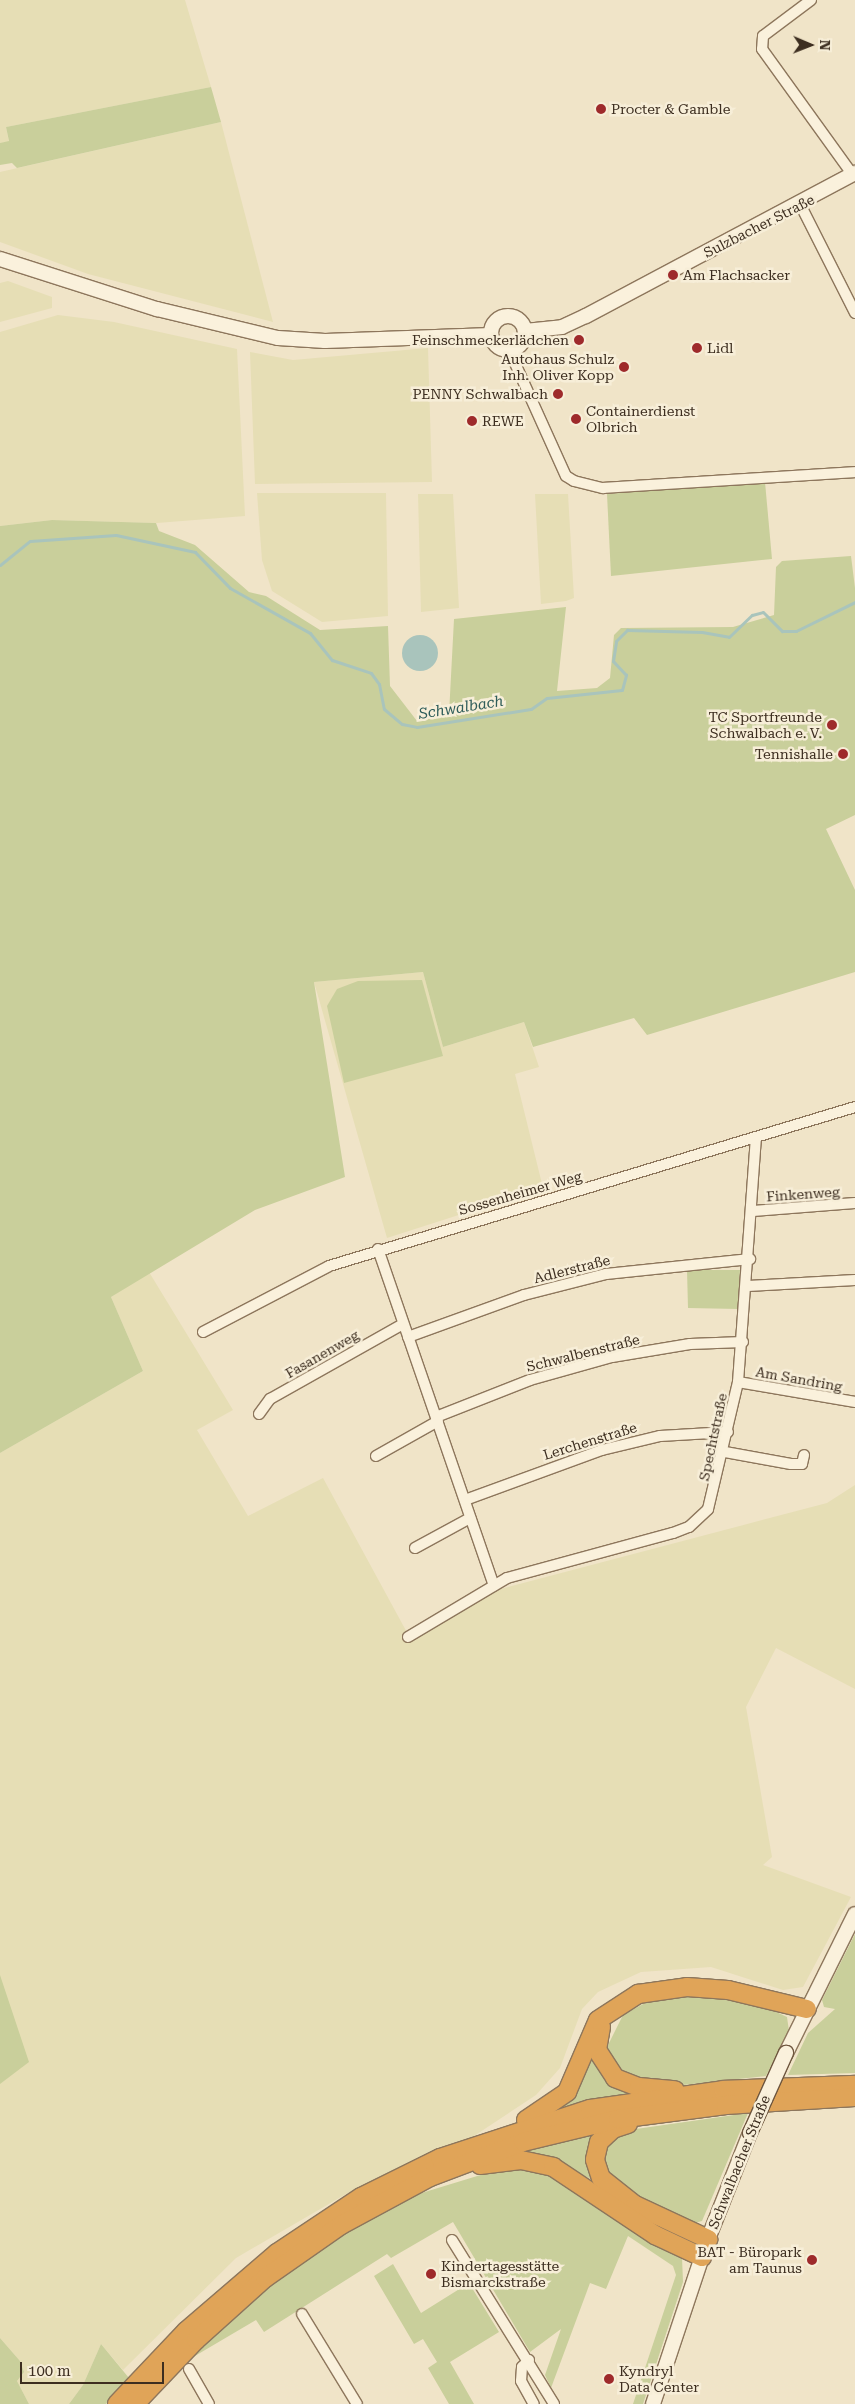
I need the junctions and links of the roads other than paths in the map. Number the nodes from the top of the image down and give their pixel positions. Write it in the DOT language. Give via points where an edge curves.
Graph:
graph roads {
  1 [pos="811,0"];
  2 [pos="854,174"];
  3 [pos="801,206"];
  4 [pos="0,259"];
  5 [pos="855,313"];
  6 [pos="525,331"];
  7 [pos="490,335"];
  8 [pos="516,354"];
  9 [pos="855,472"];
  10 [pos="855,1107"];
  11 [pos="756,1139"];
  12 [pos="855,1203"];
  13 [pos="753,1211"];
  14 [pos="378,1249"];
  15 [pos="750,1258"];
  16 [pos="855,1280"];
  17 [pos="748,1286"];
  18 [pos="403,1324"];
  19 [pos="204,1332"];
  20 [pos="408,1338"];
  21 [pos="743,1342"];
  22 [pos="738,1382"];
  23 [pos="855,1402"];
  24 [pos="259,1414"];
  25 [pos="437,1419"];
  26 [pos="728,1432"];
  27 [pos="724,1452"];
  28 [pos="804,1455"];
  29 [pos="376,1456"];
  30 [pos="465,1500"];
  31 [pos="470,1518"];
  32 [pos="416,1548"];
  33 [pos="494,1586"];
  34 [pos="408,1637"];
  35 [pos="855,1914"];
  36 [pos="619,2003"];
  37 [pos="807,2009"];
  38 [pos="855,2085"];
  39 [pos="723,2090"];
  40 [pos="855,2097"];
  41 [pos="666,2112"];
  42 [pos="493,2138"];
  43 [pos="455,2167"];
  44 [pos="708,2239"];
  45 [pos="452,2240"];
  46 [pos="702,2257"];
  47 [pos="302,2314"];
  48 [pos="529,2360"];
  49 [pos="189,2369"];
  50 [pos="117,2404"];
  51 [pos="135,2404"];
  52 [pos="209,2404"];
  53 [pos="357,2404"];
  54 [pos="534,2404"];
  55 [pos="554,2404"];
  56 [pos="653,2404"];
  1 -- 2 [label="street" via="763,36 762,49"];
  2 -- 3 [label="street, Sulzbacher Straße"];
  3 -- 5 [label="street"];
  3 -- 6 [label="street, Sulzbacher Straße" via="562,327"];
  4 -- 7 [label="street" via="77,286 241,332 325,341"];
  6 -- 7 [label="street" via="517,318 503,316 495,322"];
  6 -- 8 [label="street"];
  7 -- 8 [label="street" via="503,350"];
  8 -- 9 [label="street" via="566,476 574,481 602,488"];
  10 -- 11 [label="street, Sossenheimer Weg"];
  11 -- 13 [label="street, Spechtstraße"];
  11 -- 14 [label="street, Sossenheimer Weg"];
  12 -- 13 [label="street, Finkenweg"];
  13 -- 15 [label="street, Spechtstraße"];
  14 -- 18 [label="street"];
  14 -- 19 [label="street, Sossenheimer Weg" via="329,1266"];
  15 -- 17 [label="street, Spechtstraße"];
  15 -- 20 [label="street, Adlerstraße" via="606,1274 524,1295"];
  16 -- 17 [label="street"];
  17 -- 21 [label="street, Spechtstraße"];
  18 -- 20 [label="street"];
  18 -- 24 [label="street, Fasanenweg" via="270,1399"];
  20 -- 25 [label="street"];
  21 -- 22 [label="street, Spechtstraße"];
  21 -- 25 [label="street, Schwalbenstraße" via="690,1344 612,1357 530,1380"];
  22 -- 23 [label="street, Am Sandring"];
  22 -- 26 [label="street, Spechtstraße"];
  25 -- 29 [label="street"];
  25 -- 30 [label="street"];
  26 -- 27 [label="street, Spechtstraße"];
  26 -- 30 [label="street, Lerchenstraße" via="660,1436 602,1450"];
  27 -- 28 [label="street" via="792,1464 802,1464"];
  27 -- 33 [label="street, Spechtstraße" via="714,1498 689,1527 517,1574"];
  30 -- 31 [label="street"];
  31 -- 32 [label="street"];
  31 -- 33 [label="street"];
  33 -- 34 [label="street"];
  35 -- 37 [label="street, Schwalbacher Straße"];
  36 -- 37 [label="highway" via="638,1994 687,1987 744,1992"];
  36 -- 39 [label="highway" via="604,2021 597,2039 600,2060 615,2078 639,2087"];
  36 -- 42 [label="highway" via="592,2030 567,2092 551,2106"];
  37 -- 44 [label="street, Schwalbacher Straße, bridge" via="750,2133"];
  38 -- 39 [label="highway"];
  39 -- 42 [label="highway" via="590,2110"];
  40 -- 41 [label="highway"];
  41 -- 43 [label="highway" via="572,2128"];
  41 -- 44 [label="highway" via="605,2135 596,2150 597,2169 608,2185 635,2205"];
  42 -- 50 [label="highway" via="388,2183 297,2238 205,2314"];
  43 -- 46 [label="highway" via="520,2160 553,2167 655,2235"];
  43 -- 51 [label="highway" via="366,2210 286,2263 208,2328"];
  44 -- 46 [label="street, Schwalbacher Straße"];
  45 -- 48 [label="street"];
  46 -- 56 [label="street, Schwalbacher Straße"];
  47 -- 53 [label="street"];
  48 -- 54 [label="street" via="522,2367 520,2381"];
  48 -- 55 [label="street"];
  49 -- 52 [label="street"];
}
